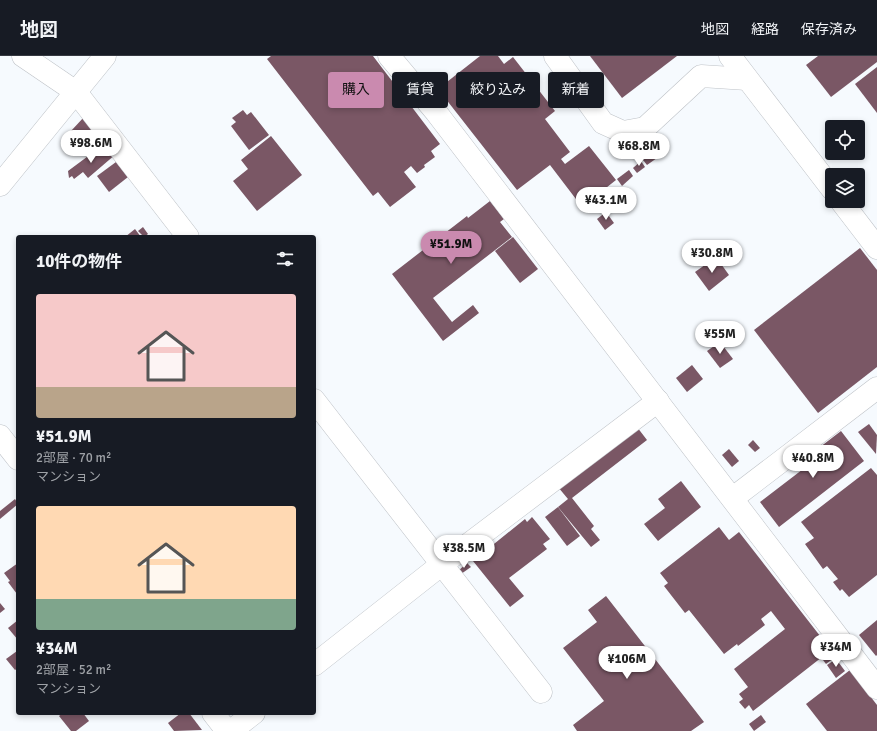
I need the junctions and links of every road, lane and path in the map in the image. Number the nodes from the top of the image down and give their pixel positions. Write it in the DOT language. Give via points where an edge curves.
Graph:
graph roads {
  1 [pos="23,56"];
  2 [pos="105,56"];
  3 [pos="390,56"];
  4 [pos="555,56"];
  5 [pos="730,56"];
  6 [pos="747,79"];
  7 [pos="76,92"];
  8 [pos="825,180"];
  9 [pos="0,185"];
  10 [pos="846,208"];
  11 [pos="186,235"];
  12 [pos="877,248"];
  13 [pos="877,388"];
  14 [pos="658,401"];
  15 [pos="316,403"];
  16 [pos="0,436"];
  17 [pos="16,456"];
  18 [pos="733,498"];
  19 [pos="441,565"];
  20 [pos="316,663"];
  21 [pos="877,688"];
  22 [pos="541,692"];
  23 [pos="215,715"];
  24 [pos="251,715"];
  25 [pos="227,731"];
  26 [pos="231,731"];
  1 -- 7 [label="main road"];
  2 -- 7 [label="main road"];
  3 -- 14 [label="main road" via="441,118"];
  4 -- 6 [label="main road" via="603,123 623,132 645,128 701,76"];
  5 -- 6 [label="main road"];
  6 -- 8 [label="main road"];
  7 -- 9 [label="main road"];
  7 -- 11 [label="main road"];
  10 -- 12 [label="main road"];
  13 -- 18 [label="main road"];
  14 -- 18 [label="main road"];
  14 -- 19 [label="main road"];
  15 -- 19 [label="main road"];
  16 -- 17 [label="main road"];
  18 -- 21 [label="main road"];
  19 -- 20 [label="main road"];
  19 -- 22 [label="main road"];
  23 -- 25 [label="main road"];
  24 -- 26 [label="main road"];
}
